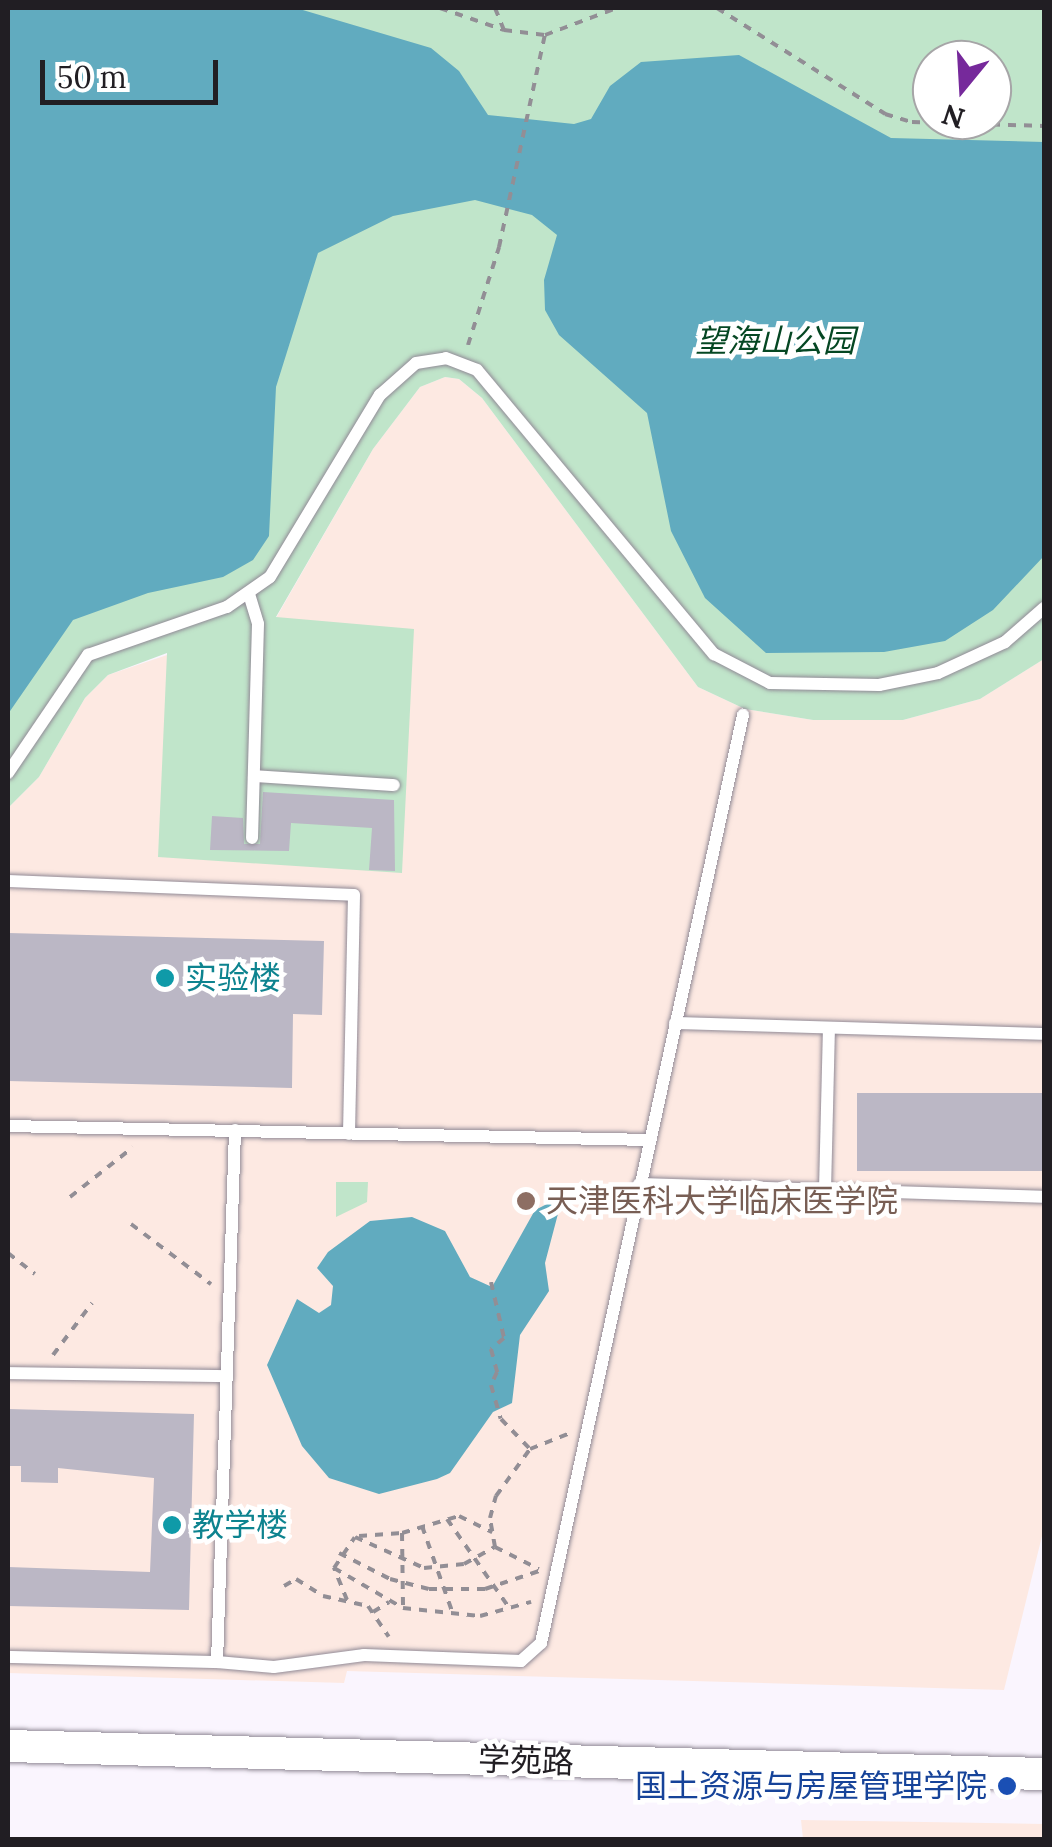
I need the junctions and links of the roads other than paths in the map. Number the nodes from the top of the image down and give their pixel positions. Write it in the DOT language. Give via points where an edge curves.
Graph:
graph roads {
  1 [pos="249,594"];
  2 [pos="1044,608"];
  3 [pos="743,715"];
  4 [pos="8,772"];
  5 [pos="254,776"];
  6 [pos="394,785"];
  7 [pos="252,838"];
  8 [pos="8,882"];
  9 [pos="674,1023"];
  10 [pos="829,1028"];
  11 [pos="1044,1034"];
  12 [pos="8,1126"];
  13 [pos="234,1130"];
  14 [pos="349,1134"];
  15 [pos="648,1140"];
  16 [pos="639,1184"];
  17 [pos="825,1190"];
  18 [pos="1044,1197"];
  19 [pos="8,1373"];
  20 [pos="227,1376"];
  21 [pos="8,1656"];
  22 [pos="217,1662"];
  23 [pos="8,1727"];
  24 [pos="8,1746"];
  25 [pos="1044,1753"];
  26 [pos="1044,1774"];
  1 -- 2 [label="lane" via="288,551 380,395 416,363 446,358 477,370 714,654 770,683 879,684 938,674 1005,642"];
  1 -- 4 [label="lane" via="88,654"];
  1 -- 5 [label="lane" via="258,624"];
  3 -- 9 [label="lane"];
  5 -- 6 [label="lane"];
  5 -- 7 [label="lane"];
  8 -- 14 [label="lane" via="354,895"];
  9 -- 10 [label="lane"];
  9 -- 15 [label="lane"];
  10 -- 11 [label="lane"];
  10 -- 17 [label="lane"];
  12 -- 13 [label="lane"];
  13 -- 14 [label="lane"];
  13 -- 20 [label="lane"];
  14 -- 15 [label="lane"];
  15 -- 16 [label="lane"];
  16 -- 17 [label="lane"];
  16 -- 22 [label="lane" via="541,1643 529,1658"];
  17 -- 18 [label="lane"];
  19 -- 20 [label="lane"];
  20 -- 22 [label="lane"];
  21 -- 22 [label="lane"];
  23 -- 25 [label="street, 学苑路"];
  24 -- 26 [label="street, 学苑路"];
}
